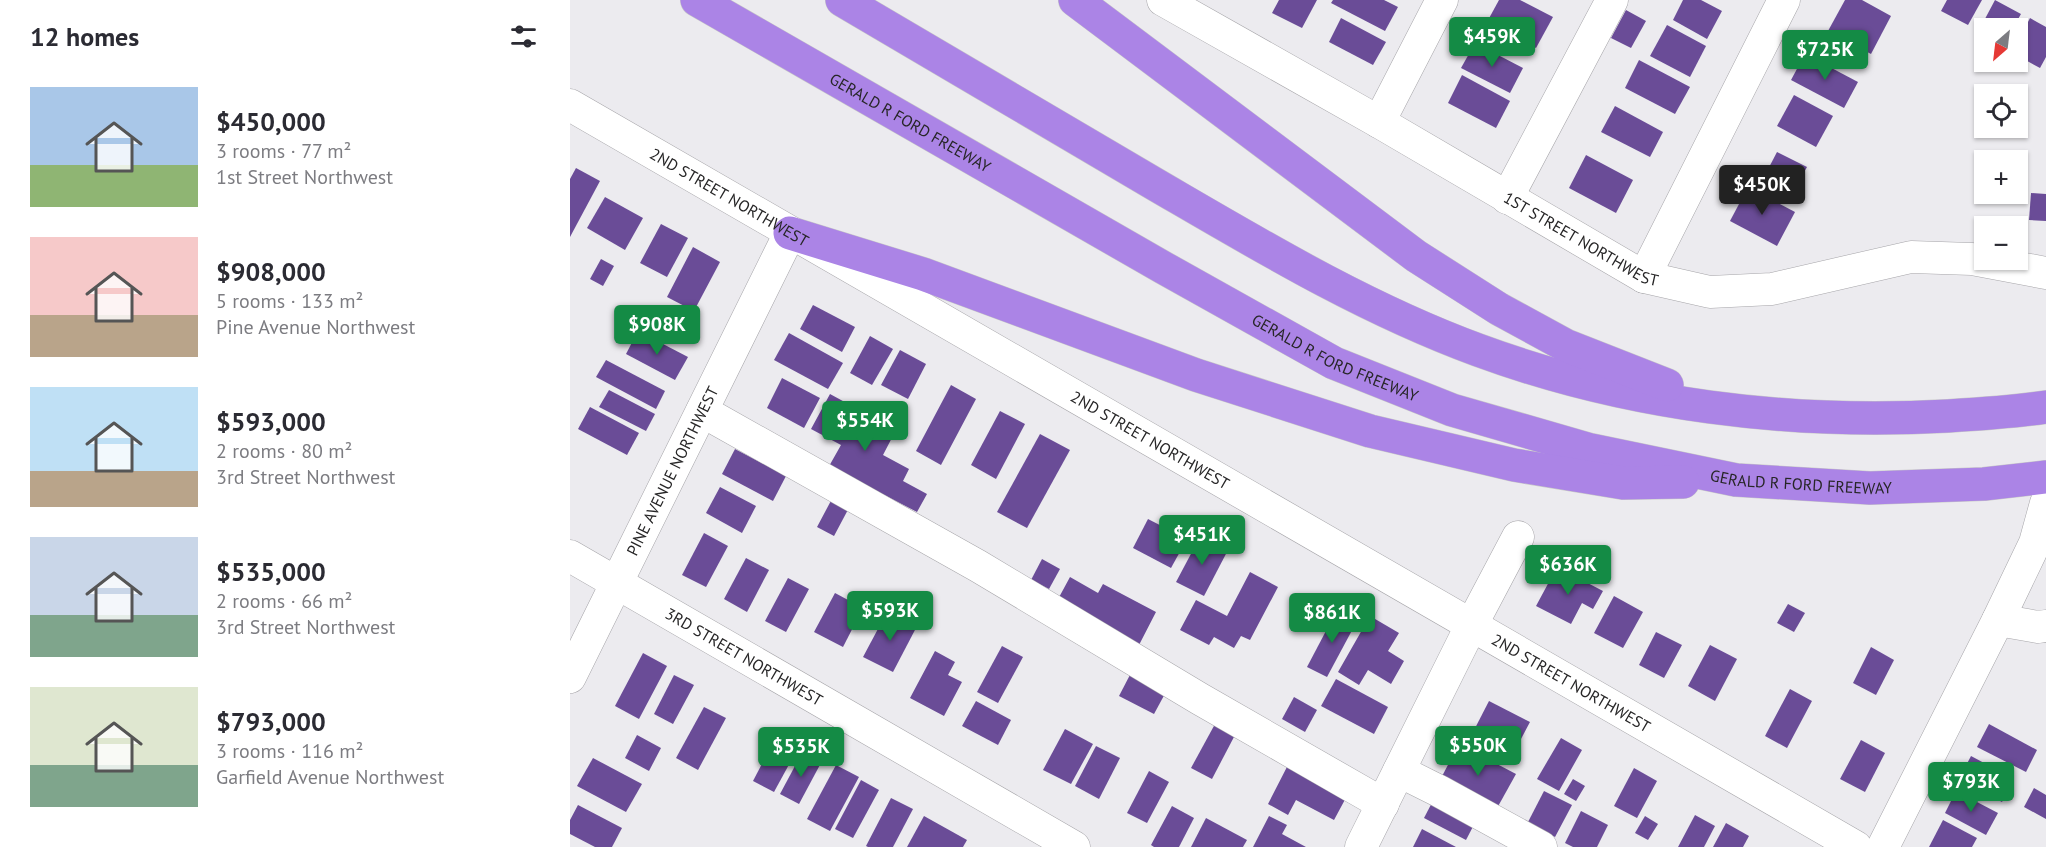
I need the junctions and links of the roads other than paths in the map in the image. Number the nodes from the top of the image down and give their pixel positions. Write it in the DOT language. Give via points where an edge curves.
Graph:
graph roads {
  1 [pos="697,0"];
  2 [pos="842,0"];
  3 [pos="1075,0"];
  4 [pos="1163,0"];
  5 [pos="1442,0"];
  6 [pos="1612,0"];
  7 [pos="1777,2"];
  8 [pos="570,105"];
  9 [pos="1379,122"];
  10 [pos="1508,198"];
  11 [pos="790,233"];
  12 [pos="2046,273"];
  13 [pos="1644,277"];
  14 [pos="2046,407"];
  15 [pos="1733,409"];
  16 [pos="702,411"];
  17 [pos="2046,477"];
  18 [pos="1736,480"];
  19 [pos="2046,503"];
  20 [pos="1518,537"];
  21 [pos="570,556"];
  22 [pos="616,582"];
  23 [pos="1998,620"];
  24 [pos="1472,624"];
  25 [pos="2046,626"];
  26 [pos="570,677"];
  27 [pos="1399,771"];
  28 [pos="1383,804"];
  29 [pos="1074,847"];
  30 [pos="1361,847"];
  31 [pos="1541,847"];
  32 [pos="1856,847"];
  33 [pos="1883,847"];
  1 -- 18 [label="highway, GERALD R FORD FREEWAY" via="1334,363 1452,410 1591,450"];
  2 -- 15 [label="highway" via="1231,228 1368,303 1477,350 1561,377 1635,395"];
  3 -- 15 [label="highway" via="1416,256 1499,309 1565,345"];
  4 -- 9 [label="street, 1ST STREET NORTHWEST"];
  5 -- 9 [label="street"];
  6 -- 10 [label="street"];
  7 -- 13 [label="street"];
  8 -- 11 [label="street, 2ND STREET NORTHWEST"];
  9 -- 10 [label="street, 1ST STREET NORTHWEST"];
  10 -- 13 [label="street, 1ST STREET NORTHWEST"];
  11 -- 16 [label="street, PINE AVENUE NORTHWEST"];
  11 -- 18 [label="highway" via="923,274 1196,375 1370,431 1514,465 1623,483"];
  11 -- 24 [label="street, 2ND STREET NORTHWEST"];
  12 -- 13 [label="street, 1ST STREET NORTHWEST" via="1972,259 1911,257 1772,289 1710,292"];
  14 -- 15 [label="highway" via="1903,419 1834,418"];
  16 -- 22 [label="street, PINE AVENUE NORTHWEST"];
  16 -- 28 [label="street" via="978,566"];
  17 -- 18 [label="highway, GERALD R FORD FREEWAY" via="1984,484 1870,488"];
  19 -- 23 [label="street" via="2035,543"];
  20 -- 24 [label="street"];
  21 -- 22 [label="street, 3RD STREET NORTHWEST"];
  22 -- 26 [label="street, PINE AVENUE NORTHWEST"];
  22 -- 29 [label="street, 3RD STREET NORTHWEST"];
  23 -- 25 [label="street"];
  23 -- 33 [label="street"];
  24 -- 27 [label="street"];
  24 -- 32 [label="street, 2ND STREET NORTHWEST"];
  27 -- 28 [label="street"];
  27 -- 31 [label="street"];
  28 -- 30 [label="street"];
}
